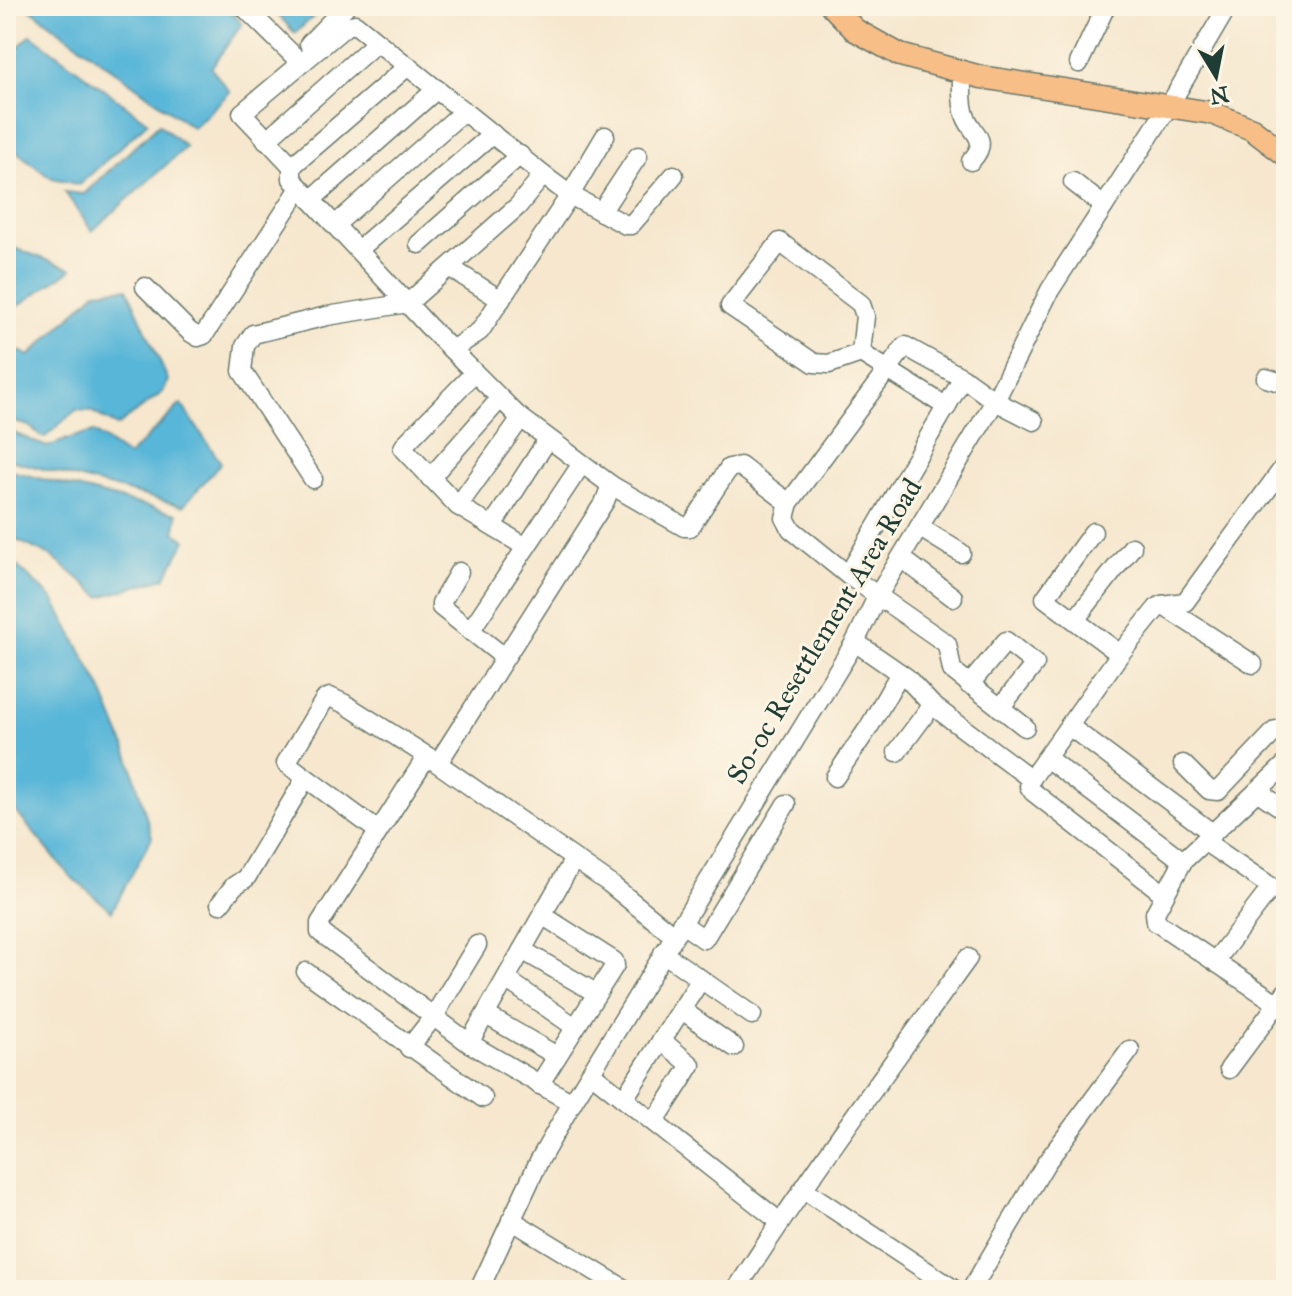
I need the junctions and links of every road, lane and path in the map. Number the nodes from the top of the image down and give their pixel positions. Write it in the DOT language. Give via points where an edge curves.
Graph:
graph roads {
  1 [pos="243,6"];
  2 [pos="346,6"];
  3 [pos="832,6"];
  4 [pos="1106,6"];
  5 [pos="1228,6"];
  6 [pos="377,42"];
  7 [pos="298,60"];
  8 [pos="1079,63"];
  9 [pos="408,66"];
  10 [pos="962,73"];
  11 [pos="437,89"];
  12 [pos="1170,104"];
  13 [pos="464,111"];
  14 [pos="493,134"];
  15 [pos="605,136"];
  16 [pos="266,140"];
  17 [pos="520,155"];
  18 [pos="1286,155"];
  19 [pos="638,156"];
  20 [pos="971,161"];
  21 [pos="292,166"];
  22 [pos="543,175"];
  23 [pos="674,175"];
  24 [pos="1073,182"];
  25 [pos="306,194"];
  26 [pos="570,195"];
  27 [pos="1104,206"];
  28 [pos="601,212"];
  29 [pos="335,225"];
  30 [pos="419,244"];
  31 [pos="358,250"];
  32 [pos="449,267"];
  33 [pos="145,287"];
  34 [pos="501,300"];
  35 [pos="408,303"];
  36 [pos="452,350"];
  37 [pos="861,353"];
  38 [pos="886,370"];
  39 [pos="474,373"];
  40 [pos="963,378"];
  41 [pos="1266,378"];
  42 [pos="1286,384"];
  43 [pos="500,399"];
  44 [pos="995,401"];
  45 [pos="947,407"];
  46 [pos="521,418"];
  47 [pos="1034,421"];
  48 [pos="548,439"];
  49 [pos="1286,464"];
  50 [pos="581,465"];
  51 [pos="430,478"];
  52 [pos="313,479"];
  53 [pos="611,485"];
  54 [pos="789,503"];
  55 [pos="458,506"];
  56 [pos="492,526"];
  57 [pos="919,527"];
  58 [pos="1093,532"];
  59 [pos="526,547"];
  60 [pos="1132,547"];
  61 [pos="961,553"];
  62 [pos="901,558"];
  63 [pos="459,572"];
  64 [pos="848,575"];
  65 [pos="877,597"];
  66 [pos="953,597"];
  67 [pos="1162,605"];
  68 [pos="1075,620"];
  69 [pos="470,631"];
  70 [pos="855,642"];
  71 [pos="1120,654"];
  72 [pos="504,657"];
  73 [pos="1253,664"];
  74 [pos="900,673"];
  75 [pos="969,685"];
  76 [pos="932,705"];
  77 [pos="1000,708"];
  78 [pos="1069,726"];
  79 [pos="1025,727"];
  80 [pos="1276,730"];
  81 [pos="897,752"];
  82 [pos="433,759"];
  83 [pos="1048,759"];
  84 [pos="1183,764"];
  85 [pos="1286,764"];
  86 [pos="835,777"];
  87 [pos="305,779"];
  88 [pos="1031,779"];
  89 [pos="1257,791"];
  90 [pos="786,804"];
  91 [pos="1286,811"];
  92 [pos="378,831"];
  93 [pos="1208,837"];
  94 [pos="574,859"];
  95 [pos="1183,861"];
  96 [pos="1279,892"];
  97 [pos="1164,894"];
  98 [pos="220,904"];
  99 [pos="542,915"];
  100 [pos="677,929"];
  101 [pos="477,945"];
  102 [pos="522,950"];
  103 [pos="663,953"];
  104 [pos="968,958"];
  105 [pos="1216,960"];
  106 [pos="306,972"];
  107 [pos="506,979"];
  108 [pos="701,979"];
  109 [pos="596,993"];
  110 [pos="1282,998"];
  111 [pos="682,1010"];
  112 [pos="486,1015"];
  113 [pos="752,1015"];
  114 [pos="434,1016"];
  115 [pos="575,1027"];
  116 [pos="661,1040"];
  117 [pos="469,1043"];
  118 [pos="734,1047"];
  119 [pos="409,1048"];
  120 [pos="1130,1050"];
  121 [pos="557,1056"];
  122 [pos="1229,1069"];
  123 [pos="591,1073"];
  124 [pos="539,1085"];
  125 [pos="625,1097"];
  126 [pos="483,1098"];
  127 [pos="572,1103"];
  128 [pos="655,1121"];
  129 [pos="803,1189"];
  130 [pos="511,1220"];
  131 [pos="780,1222"];
  132 [pos="479,1290"];
  133 [pos="626,1290"];
  134 [pos="736,1290"];
  135 [pos="955,1290"];
  136 [pos="971,1290"];
  1 -- 7 [label="street"];
  2 -- 7 [label="street"];
  3 -- 10 [label="main road" via="855,30 900,55"];
  4 -- 8 [label="street"];
  5 -- 12 [label="street, So-oc Resettlement Area Road"];
  6 -- 7 [label="street" via="352,24"];
  6 -- 9 [label="street"];
  6 -- 16 [label="street"];
  7 -- 16 [label="street" via="242,113"];
  9 -- 11 [label="street"];
  9 -- 21 [label="street"];
  10 -- 12 [label="main road"];
  10 -- 20 [label="street" via="964,115 979,141 979,152"];
  11 -- 13 [label="street"];
  11 -- 25 [label="street"];
  12 -- 18 [label="main road" via="1252,129"];
  12 -- 27 [label="street, So-oc Resettlement Area Road"];
  13 -- 14 [label="street"];
  13 -- 29 [label="street"];
  14 -- 17 [label="street"];
  14 -- 31 [label="street"];
  15 -- 26 [label="street"];
  16 -- 21 [label="street"];
  17 -- 22 [label="street"];
  17 -- 30 [label="street"];
  19 -- 28 [label="street"];
  21 -- 25 [label="street" via="292,179"];
  22 -- 26 [label="street"];
  22 -- 32 [label="street" via="518,206"];
  23 -- 28 [label="street" via="631,225"];
  24 -- 27 [label="street"];
  25 -- 29 [label="street"];
  25 -- 33 [label="street" via="204,335 190,332"];
  26 -- 28 [label="street"];
  26 -- 34 [label="street"];
  27 -- 44 [label="street, So-oc Resettlement Area Road" via="1050,290"];
  29 -- 31 [label="street"];
  31 -- 35 [label="street"];
  32 -- 34 [label="street"];
  32 -- 35 [label="street"];
  34 -- 36 [label="street" via="480,331"];
  35 -- 36 [label="street"];
  35 -- 52 [label="street" via="253,334 245,346 242,371"];
  36 -- 39 [label="street"];
  37 -- 37 [label="street" via="861,304 780,242 730,306 814,363 829,364"];
  37 -- 38 [label="street"];
  38 -- 40 [label="street" via="905,346"];
  38 -- 45 [label="street"];
  38 -- 54 [label="street"];
  39 -- 43 [label="street"];
  39 -- 51 [label="street" via="404,446"];
  40 -- 44 [label="street"];
  40 -- 45 [label="street"];
  41 -- 42 [label="street"];
  43 -- 46 [label="street"];
  43 -- 51 [label="street"];
  44 -- 47 [label="street"];
  44 -- 57 [label="street, So-oc Resettlement Area Road"];
  45 -- 64 [label="street"];
  46 -- 48 [label="street"];
  46 -- 55 [label="street"];
  48 -- 50 [label="street"];
  48 -- 56 [label="street"];
  49 -- 67 [label="street" via="1189,597 1180,604"];
  50 -- 53 [label="street"];
  50 -- 59 [label="street"];
  51 -- 55 [label="street"];
  53 -- 54 [label="street" via="684,527 690,527 734,466"];
  53 -- 72 [label="street"];
  54 -- 64 [label="street" via="785,518 791,529"];
  55 -- 56 [label="street"];
  56 -- 59 [label="street"];
  57 -- 61 [label="street"];
  57 -- 62 [label="street, So-oc Resettlement Area Road"];
  58 -- 68 [label="street" via="1045,598"];
  59 -- 69 [label="street"];
  60 -- 68 [label="street"];
  62 -- 65 [label="street, So-oc Resettlement Area Road"];
  62 -- 66 [label="street"];
  63 -- 69 [label="street" via="441,607"];
  64 -- 65 [label="street"];
  65 -- 70 [label="street, So-oc Resettlement Area Road"];
  65 -- 75 [label="street" via="947,644 952,670"];
  67 -- 71 [label="street"];
  67 -- 73 [label="street"];
  68 -- 71 [label="street"];
  69 -- 72 [label="street"];
  70 -- 74 [label="street"];
  70 -- 100 [label="street, So-oc Resettlement Area Road"];
  71 -- 78 [label="street"];
  72 -- 82 [label="street"];
  74 -- 76 [label="street"];
  74 -- 86 [label="street"];
  75 -- 77 [label="street"];
  75 -- 77 [label="street" via="1006,641 1035,664"];
  76 -- 81 [label="street"];
  76 -- 88 [label="street"];
  77 -- 79 [label="street"];
  78 -- 83 [label="street"];
  78 -- 93 [label="street"];
  80 -- 84 [label="street" via="1218,791 1209,790"];
  82 -- 87 [label="street" via="327,698 286,760"];
  82 -- 92 [label="street"];
  82 -- 94 [label="street"];
  83 -- 88 [label="street"];
  83 -- 95 [label="street"];
  85 -- 89 [label="street"];
  87 -- 92 [label="street"];
  87 -- 98 [label="street" via="246,878"];
  88 -- 97 [label="street" via="1033,792"];
  89 -- 91 [label="street"];
  89 -- 93 [label="street"];
  90 -- 100 [label="street" via="704,939"];
  92 -- 114 [label="street" via="320,923 320,932"];
  93 -- 95 [label="street"];
  93 -- 96 [label="street"];
  94 -- 99 [label="street"];
  94 -- 100 [label="street"];
  95 -- 97 [label="street"];
  96 -- 105 [label="street"];
  97 -- 105 [label="street" via="1156,922"];
  99 -- 102 [label="street"];
  99 -- 109 [label="street" via="614,961"];
  100 -- 103 [label="street, So-oc Resettlement Area Road"];
  101 -- 114 [label="street"];
  102 -- 107 [label="street"];
  102 -- 109 [label="street"];
  103 -- 108 [label="street"];
  103 -- 123 [label="street, So-oc Resettlement Area Road"];
  104 -- 129 [label="street"];
  105 -- 110 [label="street"];
  106 -- 119 [label="street"];
  107 -- 112 [label="street"];
  107 -- 115 [label="street"];
  108 -- 111 [label="street"];
  108 -- 113 [label="street"];
  109 -- 115 [label="street"];
  110 -- 122 [label="street"];
  111 -- 116 [label="street"];
  111 -- 118 [label="street"];
  112 -- 117 [label="street"];
  112 -- 121 [label="street"];
  114 -- 117 [label="street"];
  114 -- 119 [label="street"];
  115 -- 121 [label="street"];
  116 -- 125 [label="street"];
  116 -- 128 [label="street" via="691,1065"];
  117 -- 124 [label="street"];
  119 -- 126 [label="street"];
  120 -- 136 [label="street" via="1046,1163"];
  121 -- 124 [label="street"];
  123 -- 125 [label="street"];
  123 -- 127 [label="street, So-oc Resettlement Area Road"];
  124 -- 127 [label="street"];
  125 -- 128 [label="street"];
  127 -- 130 [label="street, So-oc Resettlement Area Road"];
  128 -- 131 [label="street"];
  129 -- 131 [label="street"];
  129 -- 135 [label="street"];
  130 -- 132 [label="street, So-oc Resettlement Area Road"];
  130 -- 133 [label="street"];
  131 -- 134 [label="street"];
}
